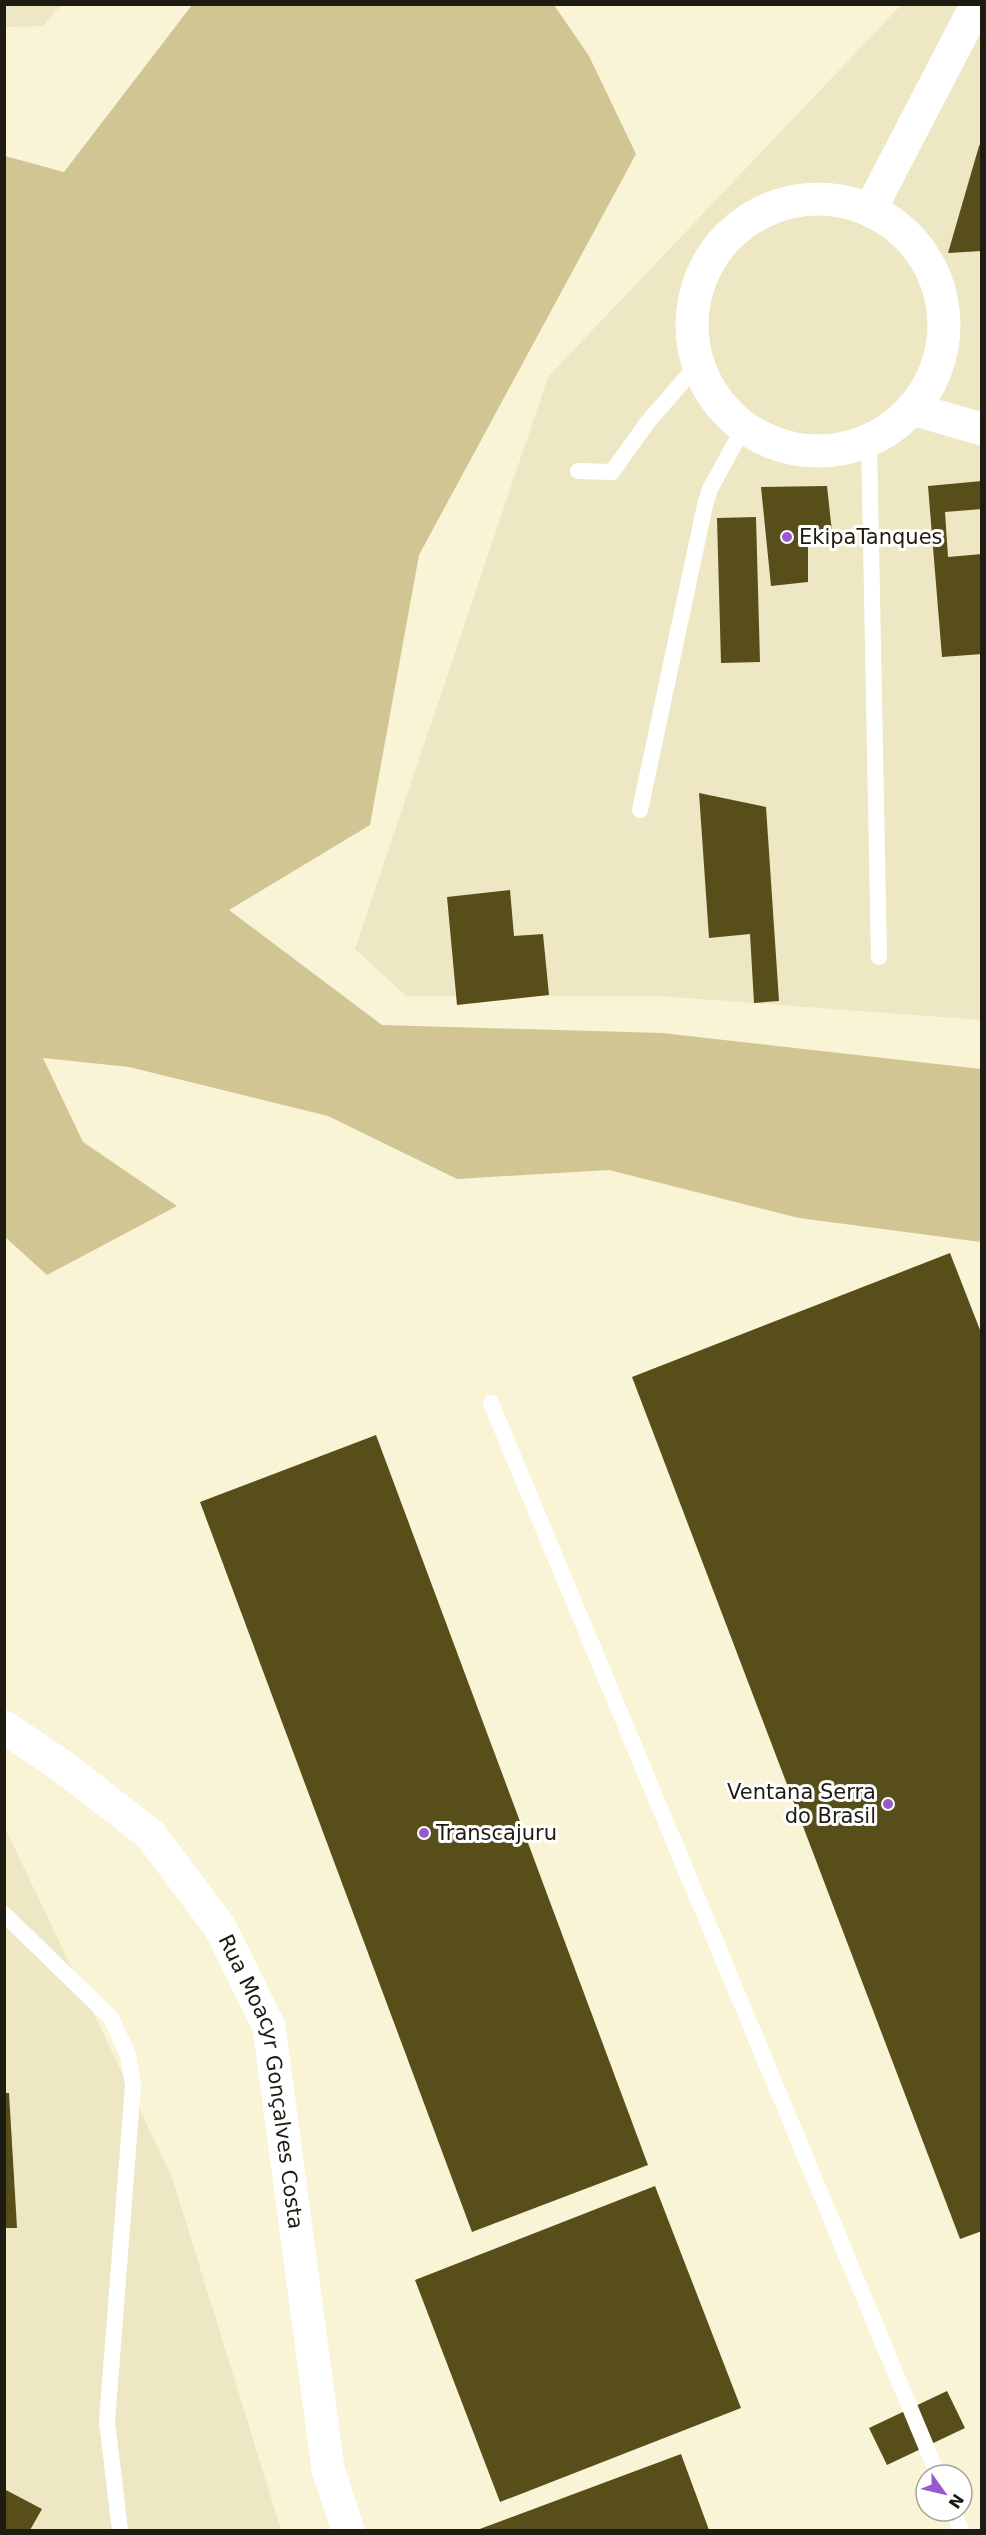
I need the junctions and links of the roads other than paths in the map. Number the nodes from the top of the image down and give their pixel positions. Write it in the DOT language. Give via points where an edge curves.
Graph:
graph roads {
  1 [pos="977,4"];
  2 [pos="870,210"];
  3 [pos="698,364"];
  4 [pos="912,410"];
  5 [pos="744,427"];
  6 [pos="981,429"];
  7 [pos="869,440"];
  8 [pos="578,471"];
  9 [pos="640,810"];
  10 [pos="879,957"];
  11 [pos="491,1403"];
  12 [pos="4,1727"];
  13 [pos="4,1914"];
  14 [pos="933,2463"];
  15 [pos="120,2530"];
  16 [pos="348,2530"];
  1 -- 2 [label="street"];
  2 -- 3 [label="street" via="845,201 793,201 745,223 725,241 699,286 693,312"];
  2 -- 4 [label="street" via="892,223 923,254 938,286 944,311 944,338 938,364"];
  3 -- 5 [label="street" via="724,410"];
  3 -- 8 [label="lane" via="647,423 612,472"];
  4 -- 6 [label="street"];
  4 -- 7 [label="street"];
  5 -- 7 [label="street" via="767,441 818,452"];
  5 -- 9 [label="lane" via="705,505"];
  7 -- 10 [label="lane"];
  11 -- 14 [label="lane"];
  12 -- 16 [label="street, Rua Moacyr Gonçalves Costa" via="151,1835 220,1927 269,2027 328,2469"];
  13 -- 15 [label="lane" via="111,2018 128,2055 134,2085 107,2422"];
}
